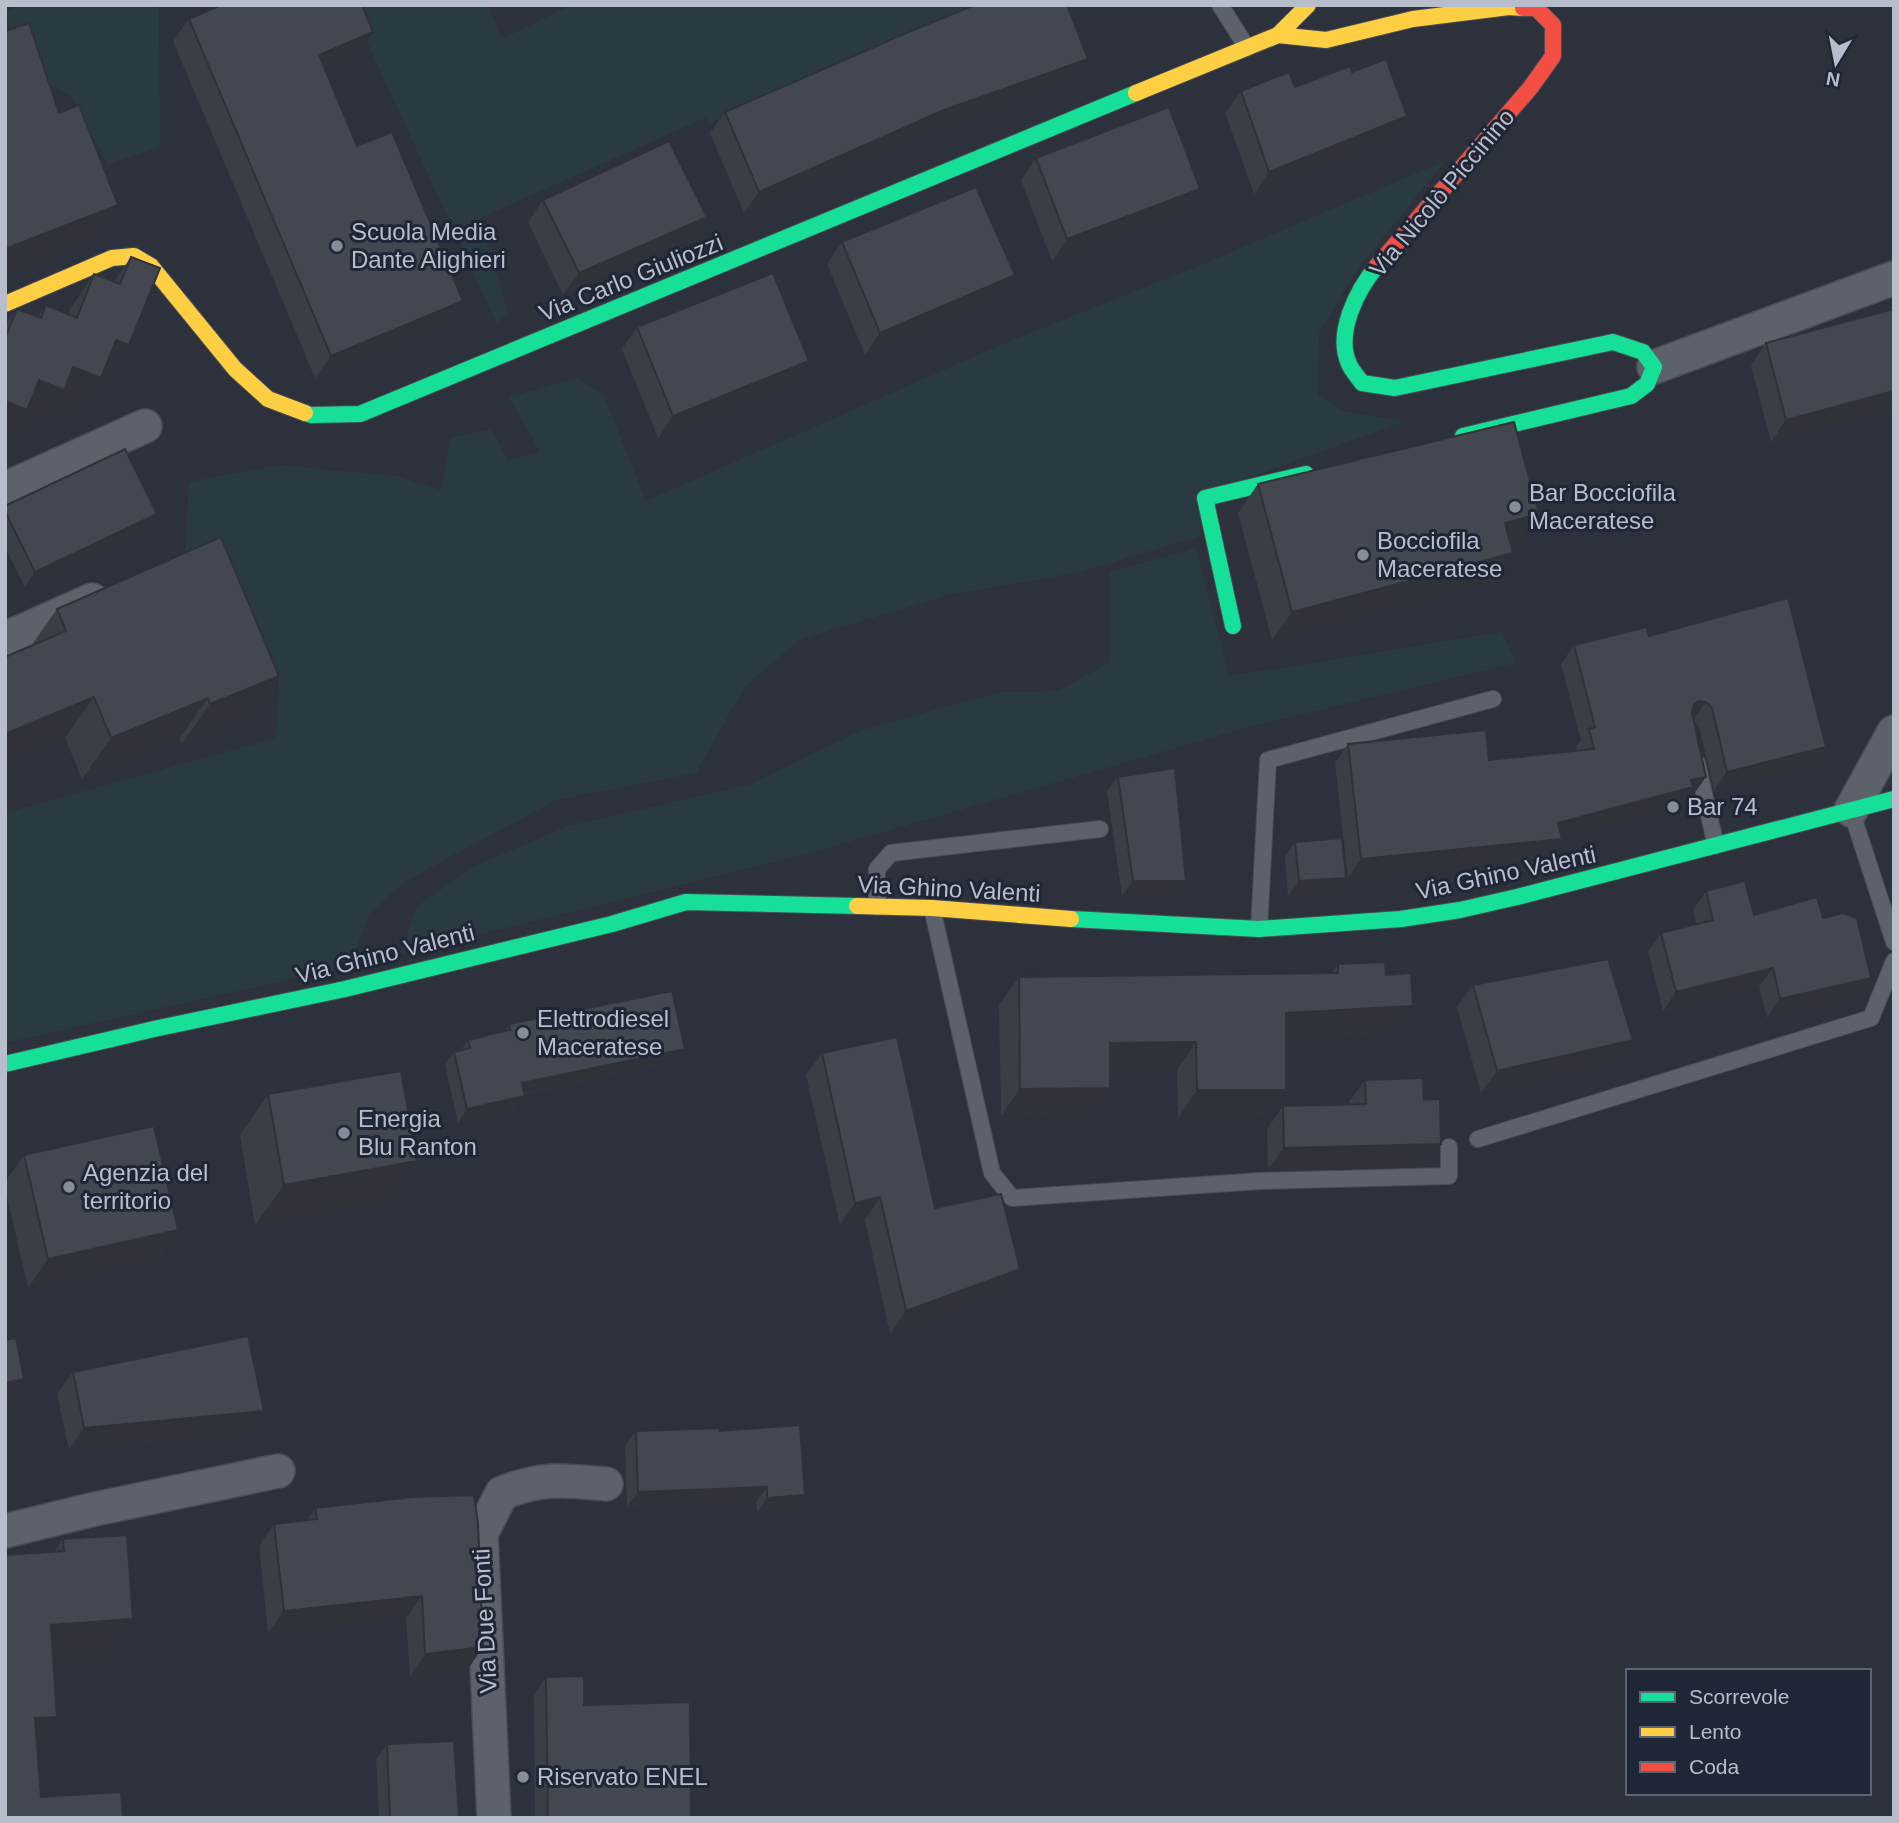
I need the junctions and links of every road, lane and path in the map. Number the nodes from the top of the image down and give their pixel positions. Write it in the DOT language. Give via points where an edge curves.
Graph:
graph roads {
  1 [pos="1220,5"];
  2 [pos="1308,5"];
  3 [pos="1278,35"];
  4 [pos="1246,47"];
  5 [pos="1894,278"];
  6 [pos="5,304"];
  7 [pos="1654,367"];
  8 [pos="145,426"];
  9 [pos="1444,441"];
  10 [pos="1324,470"];
  11 [pos="5,489"];
  12 [pos="116,589"];
  13 [pos="1233,626"];
  14 [pos="5,639"];
  15 [pos="1493,699"];
  16 [pos="1894,732"];
  17 [pos="1692,743"];
  18 [pos="1894,799"];
  19 [pos="1851,810"];
  20 [pos="1100,829"];
  21 [pos="1716,846"];
  22 [pos="877,907"];
  23 [pos="932,908"];
  24 [pos="1259,929"];
  25 [pos="1894,942"];
  26 [pos="1894,961"];
  27 [pos="5,1063"];
  28 [pos="1478,1139"];
  29 [pos="1449,1147"];
  30 [pos="278,1471"];
  31 [pos="606,1484"];
  32 [pos="5,1531"];
  33 [pos="494,1818"];
  1 -- 4 [label="lane"];
  2 -- 3 [label="street, Via Carlo Giuliozzi"];
  3 -- 4 [label="street, Via Carlo Giuliozzi"];
  3 -- 7 [label="street, Via Nicolò Piccinino" via="1326,40 1413,19 1509,7 1536,8 1553,25 1553,56 1531,87 1374,270 1355,302 1343,334 1348,363 1362,383 1395,388 1614,342 1637,347"];
  4 -- 6 [label="street, Via Carlo Giuliozzi" via="360,414 311,415 268,399 235,369 151,266 134,256 112,257"];
  5 -- 7 [label="street"];
  7 -- 9 [label="street" via="1647,384 1631,396"];
  8 -- 11 [label="street"];
  10 -- 13 [label="street" via="1205,498"];
  12 -- 14 [label="street"];
  15 -- 24 [label="lane" via="1268,760"];
  16 -- 19 [label="street"];
  17 -- 21 [label="lane"];
  18 -- 19 [label="street, Via Ghino Valenti"];
  19 -- 21 [label="street, Via Ghino Valenti"];
  19 -- 25 [label="lane"];
  20 -- 22 [label="lane" via="891,853 877,869"];
  21 -- 24 [label="street, Via Ghino Valenti" via="1460,910"];
  22 -- 23 [label="street, Via Ghino Valenti"];
  22 -- 27 [label="street, Via Ghino Valenti" via="686,902 345,989"];
  23 -- 24 [label="street, Via Ghino Valenti"];
  23 -- 29 [label="lane" via="992,1172 1012,1198 1260,1181 1449,1177"];
  26 -- 28 [label="lane" via="1871,1018"];
  30 -- 32 [label="street"];
  31 -- 33 [label="street, Via Due Fonti" via="553,1479 502,1493 481,1534"];
}
